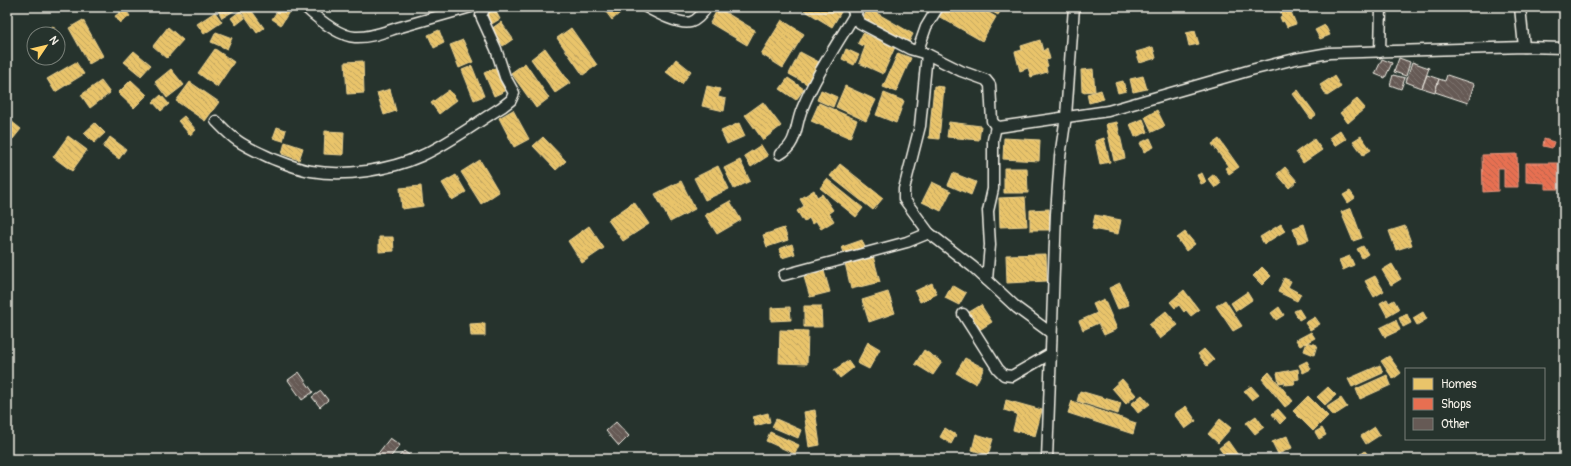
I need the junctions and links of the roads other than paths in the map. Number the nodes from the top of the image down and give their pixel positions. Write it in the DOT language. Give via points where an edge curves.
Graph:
graph roads {
  1 [pos="305,7"];
  2 [pos="471,7"];
  3 [pos="485,7"];
  4 [pos="646,7"];
  5 [pos="707,7"];
  6 [pos="938,7"];
  7 [pos="1074,7"];
  8 [pos="1381,7"];
  9 [pos="1520,7"];
  10 [pos="855,9"];
  11 [pos="1524,47"];
  12 [pos="1564,48"];
  13 [pos="922,52"];
  14 [pos="1380,52"];
  15 [pos="1066,116"];
  16 [pos="216,121"];
  17 [pos="996,126"];
  18 [pos="780,154"];
  19 [pos="929,233"];
  20 [pos="784,275"];
  21 [pos="987,280"];
  22 [pos="963,314"];
  23 [pos="1051,333"];
  24 [pos="1050,354"];
  25 [pos="1047,459"];
  1 -- 2 [label="street" via="330,26 354,37 364,37"];
  3 -- 16 [label="street" via="481,16 505,77 514,91 513,98 509,103 420,157 362,172 311,171 259,153 238,142"];
  4 -- 5 [label="street" via="670,18 690,22 697,19"];
  6 -- 13 [label="street" via="926,27"];
  7 -- 15 [label="street"];
  8 -- 14 [label="street"];
  9 -- 11 [label="street"];
  10 -- 13 [label="street" via="860,23 910,49"];
  10 -- 18 [label="street" via="815,81 802,109 792,144"];
  11 -- 12 [label="street"];
  11 -- 14 [label="street"];
  13 -- 17 [label="street" via="988,81 992,121"];
  13 -- 19 [label="street" via="920,126 903,195"];
  14 -- 15 [label="street" via="1329,53 1295,59 1108,111"];
  15 -- 17 [label="street"];
  15 -- 23 [label="street" via="1056,214"];
  17 -- 21 [label="street" via="988,211 990,245"];
  19 -- 20 [label="street" via="907,242"];
  19 -- 21 [label="street"];
  21 -- 23 [label="street" via="1017,308"];
  22 -- 24 [label="street" via="1004,375 1012,376"];
  23 -- 24 [label="street"];
  24 -- 25 [label="street"];
}
